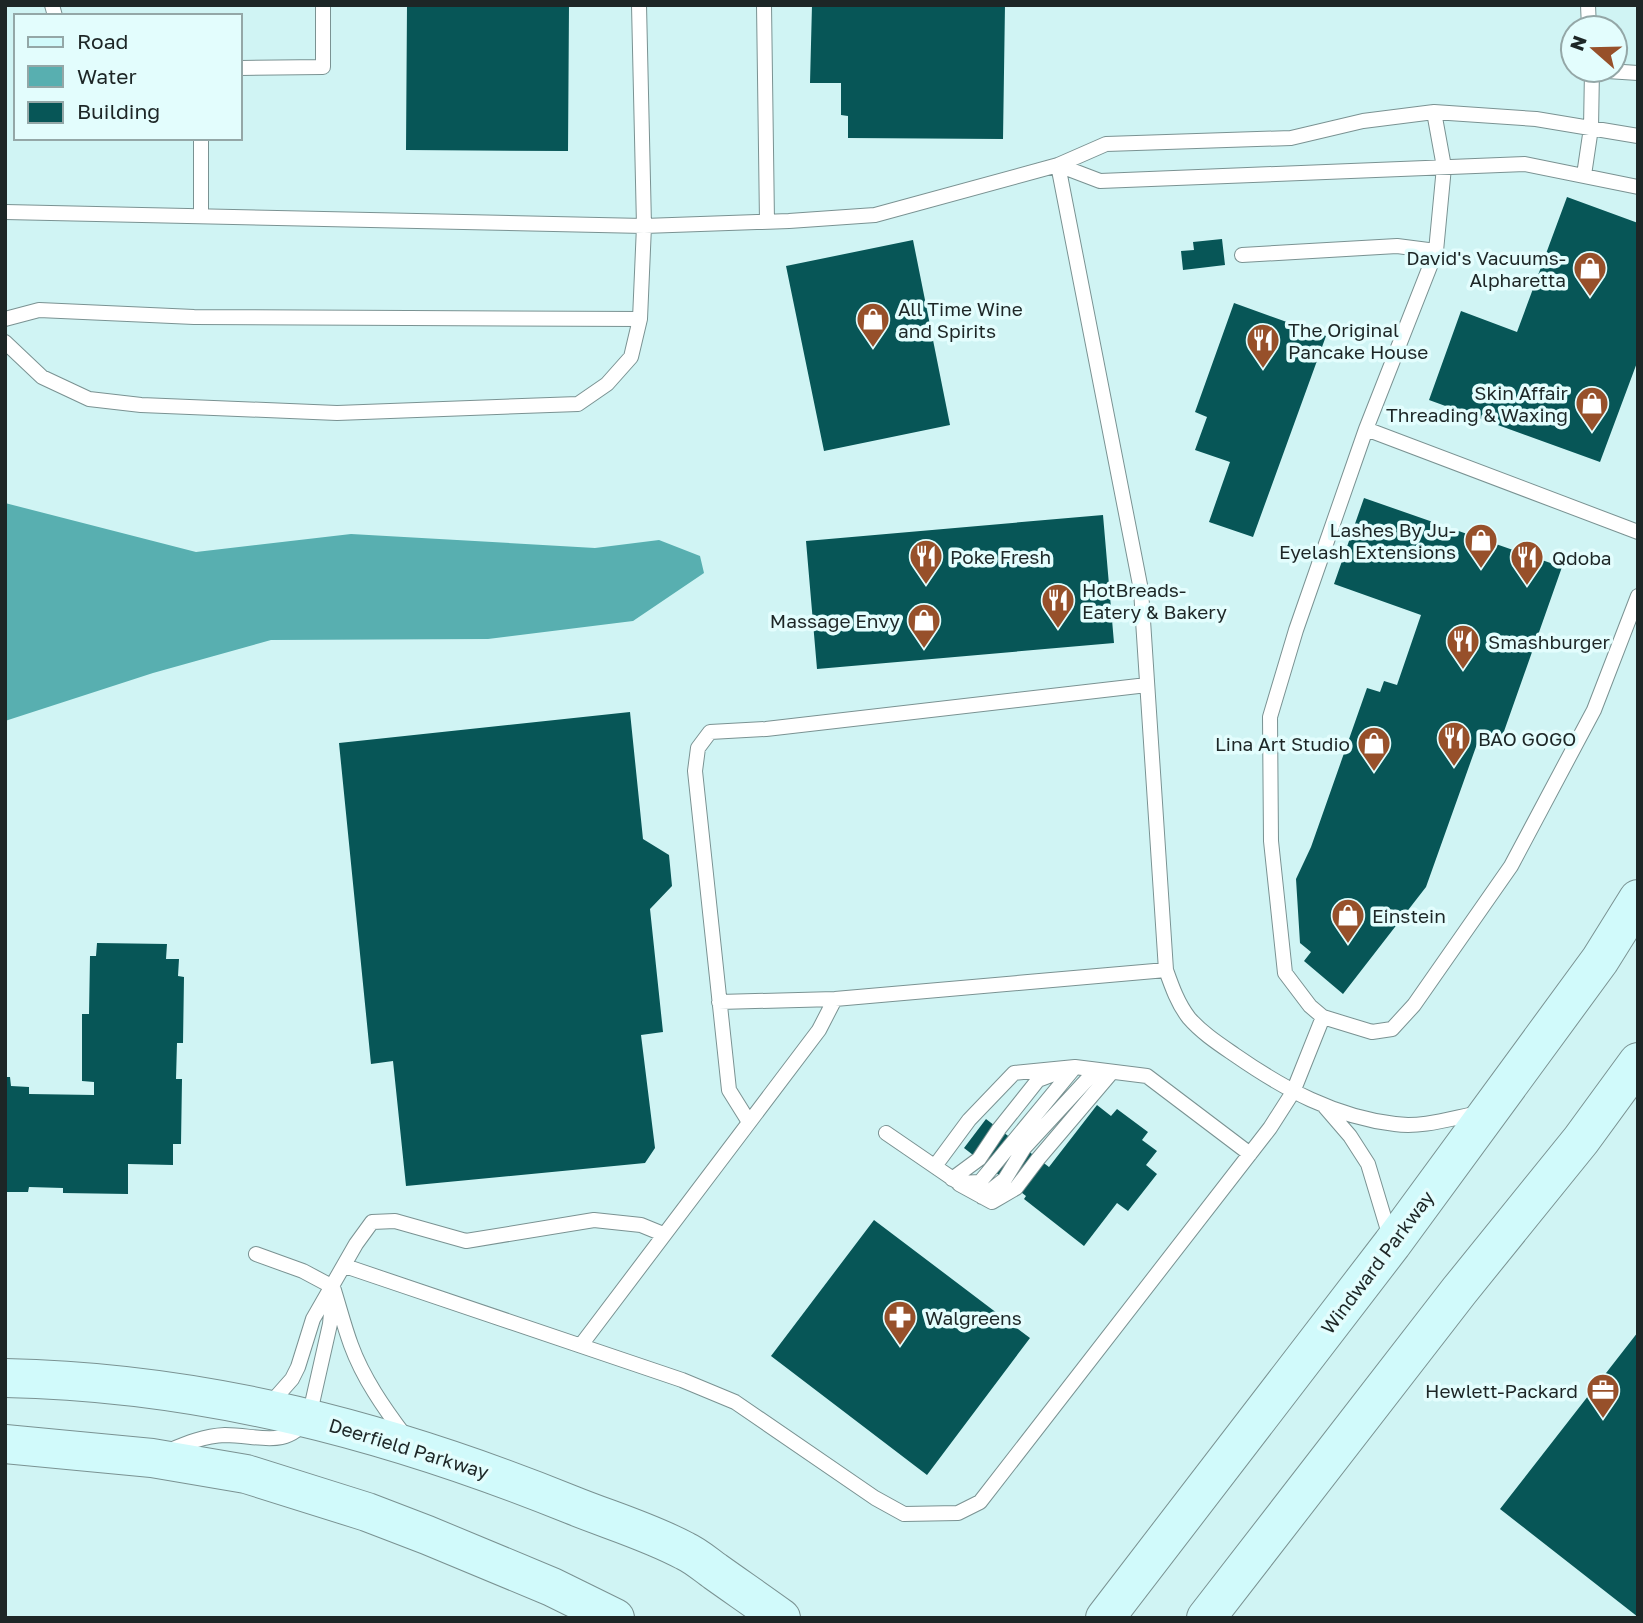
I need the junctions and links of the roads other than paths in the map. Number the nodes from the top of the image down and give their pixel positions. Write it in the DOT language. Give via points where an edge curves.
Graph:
graph roads {
  1 [pos="323,5"];
  2 [pos="639,5"];
  3 [pos="764,5"];
  4 [pos="242,68"];
  5 [pos="1592,84"];
  6 [pos="1434,112"];
  7 [pos="1591,128"];
  8 [pos="1638,136"];
  9 [pos="201,140"];
  10 [pos="1058,164"];
  11 [pos="1444,167"];
  12 [pos="1584,175"];
  13 [pos="1638,187"];
  14 [pos="5,212"];
  15 [pos="201,216"];
  16 [pos="767,222"];
  17 [pos="643,226"];
  18 [pos="1436,251"];
  19 [pos="1242,255"];
  20 [pos="5,319"];
  21 [pos="640,319"];
  22 [pos="5,342"];
  23 [pos="1366,429"];
  24 [pos="1638,532"];
  25 [pos="1638,596"];
  26 [pos="1147,685"];
  27 [pos="1638,899"];
  28 [pos="1166,970"];
  29 [pos="835,999"];
  30 [pos="719,1002"];
  31 [pos="1323,1017"];
  32 [pos="1638,1062"];
  33 [pos="1075,1067"];
  34 [pos="1096,1070"];
  35 [pos="1112,1072"];
  36 [pos="1293,1092"];
  37 [pos="1324,1106"];
  38 [pos="1488,1112"];
  39 [pos="749,1122"];
  40 [pos="886,1133"];
  41 [pos="1250,1154"];
  42 [pos="935,1166"];
  43 [pos="956,1181"];
  44 [pos="982,1197"];
  45 [pos="663,1234"];
  46 [pos="1392,1244"];
  47 [pos="256,1254"];
  48 [pos="345,1266"];
  49 [pos="333,1287"];
  50 [pos="580,1345"];
  51 [pos="5,1378"];
  52 [pos="266,1408"];
  53 [pos="309,1417"];
  54 [pos="5,1444"];
  55 [pos="412,1446"];
  56 [pos="152,1458"];
  57 [pos="615,1618"];
  58 [pos="781,1618"];
  59 [pos="1105,1618"];
  60 [pos="1206,1618"];
  1 -- 4 [label="lane" via="323,67"];
  2 -- 17 [label="lane"];
  3 -- 16 [label="lane"];
  5 -- 7 [label="lane"];
  6 -- 7 [label="lane"];
  6 -- 10 [label="lane" via="1363,121 1292,138 1106,144"];
  6 -- 11 [label="lane"];
  7 -- 8 [label="lane"];
  7 -- 12 [label="lane"];
  9 -- 15 [label="lane"];
  10 -- 11 [label="lane" via="1100,181"];
  10 -- 16 [label="lane" via="875,215"];
  10 -- 26 [label="lane" via="1141,590"];
  11 -- 12 [label="lane" via="1525,164"];
  11 -- 18 [label="lane"];
  12 -- 13 [label="lane"];
  14 -- 15 [label="lane"];
  15 -- 17 [label="lane"];
  16 -- 17 [label="lane"];
  17 -- 21 [label="lane"];
  18 -- 19 [label="lane" via="1397,246"];
  18 -- 23 [label="lane"];
  20 -- 21 [label="lane" via="39,310 194,317"];
  21 -- 22 [label="lane" via="631,357 607,384 578,404 337,413 89,399 42,377"];
  23 -- 24 [label="lane"];
  23 -- 31 [label="lane" via="1270,717 1271,841 1285,973"];
  25 -- 31 [label="lane" via="1594,710 1511,866 1415,1005 1392,1029 1372,1032"];
  26 -- 28 [label="lane"];
  26 -- 30 [label="lane" via="710,733 698,748 695,771"];
  27 -- 38 [label="main road, Windward Parkway" via="1600,960"];
  28 -- 29 [label="lane"];
  28 -- 36 [label="lane" via="1190,1019"];
  29 -- 30 [label="lane"];
  29 -- 39 [label="lane" via="819,1030"];
  30 -- 39 [label="lane" via="729,1090"];
  31 -- 36 [label="lane"];
  32 -- 60 [label="main road"];
  33 -- 34 [label="lane"];
  33 -- 42 [label="lane" via="1014,1073 969,1120"];
  33 -- 43 [label="lane" via="980,1182"];
  34 -- 35 [label="lane"];
  34 -- 44 [label="lane" via="1024,1148 1004,1179"];
  35 -- 41 [label="lane" via="1147,1076"];
  35 -- 44 [label="lane" via="1016,1188 992,1202"];
  36 -- 37 [label="lane"];
  36 -- 41 [label="lane"];
  37 -- 38 [label="lane" via="1397,1125"];
  37 -- 46 [label="lane" via="1368,1164"];
  38 -- 46 [label="main road, Windward Parkway"];
  39 -- 45 [label="lane"];
  40 -- 42 [label="lane"];
  41 -- 50 [label="lane" via="980,1502 958,1513 904,1514 735,1402"];
  42 -- 43 [label="lane"];
  43 -- 44 [label="lane"];
  45 -- 48 [label="lane" via="641,1225 594,1220 466,1241 395,1222 372,1222"];
  45 -- 50 [label="lane"];
  46 -- 59 [label="main road, Windward Parkway"];
  47 -- 49 [label="lane"];
  48 -- 49 [label="lane"];
  48 -- 50 [label="lane"];
  49 -- 52 [label="lane" via="313,1319 292,1379"];
  49 -- 53 [label="lane" via="330,1324"];
  49 -- 55 [label="lane" via="365,1375"];
  51 -- 52 [label="main road, Deerfield Parkway" via="110,1385"];
  52 -- 53 [label="main road, Deerfield Parkway"];
  53 -- 55 [label="main road, Deerfield Parkway"];
  53 -- 56 [label="lane" via="291,1436 198,1438"];
  54 -- 56 [label="main road"];
  55 -- 58 [label="main road, Deerfield Parkway" via="491,1472 686,1551"];
  56 -- 57 [label="main road" via="246,1474 367,1512 552,1587"];
}
